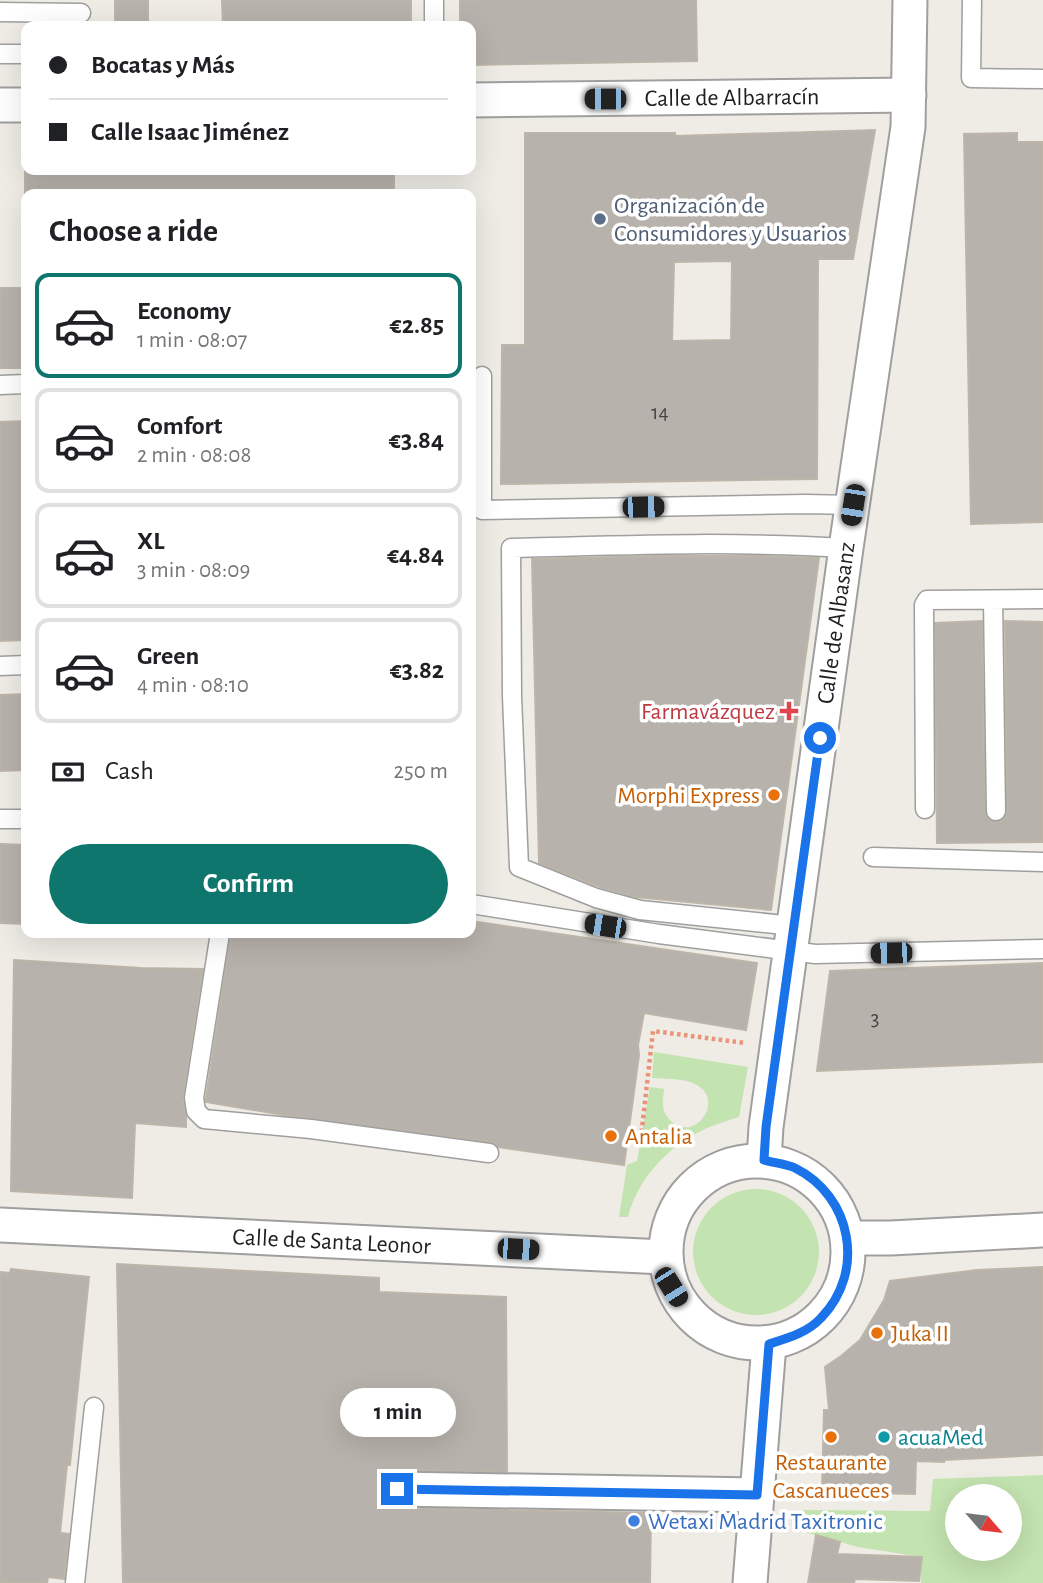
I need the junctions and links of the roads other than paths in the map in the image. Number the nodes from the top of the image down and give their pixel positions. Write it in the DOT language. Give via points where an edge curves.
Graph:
graph roads {
  1 [pos="434,0"];
  2 [pos="910,0"];
  3 [pos="972,0"];
  4 [pos="0,12"];
  5 [pos="81,13"];
  6 [pos="434,21"];
  7 [pos="0,54"];
  8 [pos="21,54"];
  9 [pos="1043,79"];
  10 [pos="909,95"];
  11 [pos="476,100"];
  12 [pos="0,105"];
  13 [pos="21,105"];
  14 [pos="482,376"];
  15 [pos="21,384"];
  16 [pos="0,385"];
  17 [pos="853,505"];
  18 [pos="846,548"];
  19 [pos="1043,599"];
  20 [pos="993,600"];
  21 [pos="21,665"];
  22 [pos="0,666"];
  23 [pos="925,809"];
  24 [pos="996,811"];
  25 [pos="0,819"];
  26 [pos="21,819"];
  27 [pos="873,857"];
  28 [pos="1043,862"];
  29 [pos="476,905"];
  30 [pos="219,938"];
  31 [pos="792,939"];
  32 [pos="1043,949"];
  33 [pos="489,1153"];
  34 [pos="764,1160"];
  35 [pos="0,1225"];
  36 [pos="1043,1230"];
  37 [pos="848,1238"];
  38 [pos="664,1257"];
  39 [pos="769,1344"];
  40 [pos="94,1407"];
  41 [pos="397,1489"];
  42 [pos="757,1495"];
  43 [pos="75,1583"];
  44 [pos="750,1583"];
  1 -- 6 [label="lane"];
  2 -- 10 [label="street, Calle de Albasanz"];
  3 -- 9 [label="lane" via="971,78"];
  4 -- 5 [label="lane"];
  7 -- 8 [label="lane"];
  10 -- 11 [label="street, Calle de Albarracín"];
  10 -- 17 [label="street, Calle de Albasanz"];
  12 -- 13 [label="street"];
  14 -- 17 [label="lane" via="482,510"];
  15 -- 16 [label="lane"];
  17 -- 18 [label="street, Calle de Albasanz"];
  18 -- 31 [label="street, Calle de Albasanz"];
  18 -- 31 [label="lane" via="774,544 511,548 519,867 640,910"];
  19 -- 20 [label="lane"];
  20 -- 23 [label="lane" via="927,600 923,605"];
  20 -- 24 [label="lane"];
  21 -- 22 [label="lane"];
  25 -- 26 [label="lane"];
  27 -- 28 [label="lane"];
  29 -- 31 [label="lane" via="758,946"];
  30 -- 33 [label="lane" via="194,1098 196,1111 204,1119"];
  31 -- 32 [label="lane" via="815,954"];
  31 -- 34 [label="street, Calle de Albasanz"];
  34 -- 37 [label="street" via="794,1168 819,1184 838,1209"];
  34 -- 38 [label="street" via="733,1163 705,1176 682,1198 668,1226"];
  35 -- 38 [label="street, Calle de Santa Leonor"];
  36 -- 37 [label="street"];
  37 -- 39 [label="street" via="848,1267 838,1295 821,1319 797,1335"];
  38 -- 39 [label="street" via="671,1287 687,1313 702,1326 738,1343"];
  39 -- 42 [label="street"];
  40 -- 43 [label="lane"];
  41 -- 42 [label="street"];
  42 -- 44 [label="street"];
}
